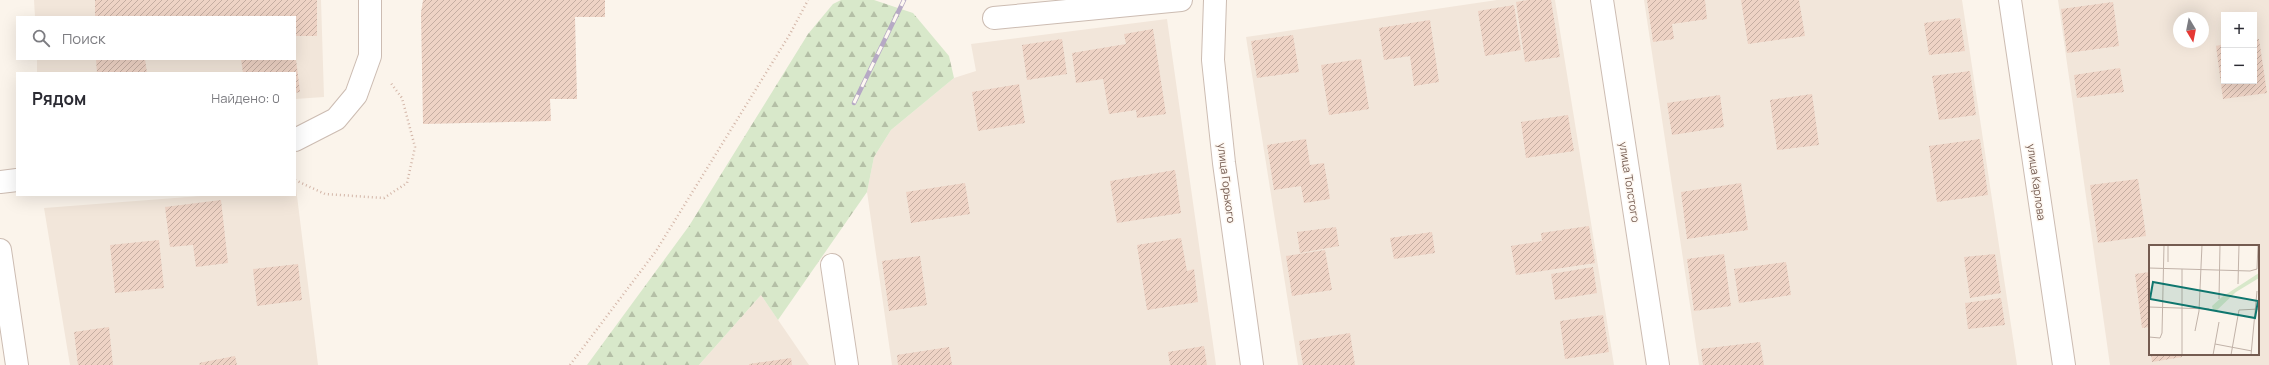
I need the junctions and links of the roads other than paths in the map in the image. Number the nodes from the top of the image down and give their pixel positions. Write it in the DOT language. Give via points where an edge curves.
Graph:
graph roads {
  1 [pos="370,0"];
  2 [pos="1181,0"];
  3 [pos="1215,0"];
  4 [pos="1602,0"];
  5 [pos="2010,0"];
  6 [pos="994,18"];
  7 [pos="296,139"];
  8 [pos="16,180"];
  9 [pos="0,182"];
  10 [pos="0,250"];
  11 [pos="832,265"];
  12 [pos="17,365"];
  13 [pos="847,365"];
  14 [pos="1252,365"];
  15 [pos="1658,365"];
  16 [pos="2064,365"];
  1 -- 7 [label="street" via="370,56 356,95 336,119"];
  2 -- 6 [label="street"];
  3 -- 14 [label="street, улица Горького" via="1214,60 1224,163"];
  4 -- 15 [label="street, улица Толстого"];
  5 -- 16 [label="street, улица Карлова"];
  8 -- 9 [label="street"];
  10 -- 12 [label="street"];
  11 -- 13 [label="street"];
}
